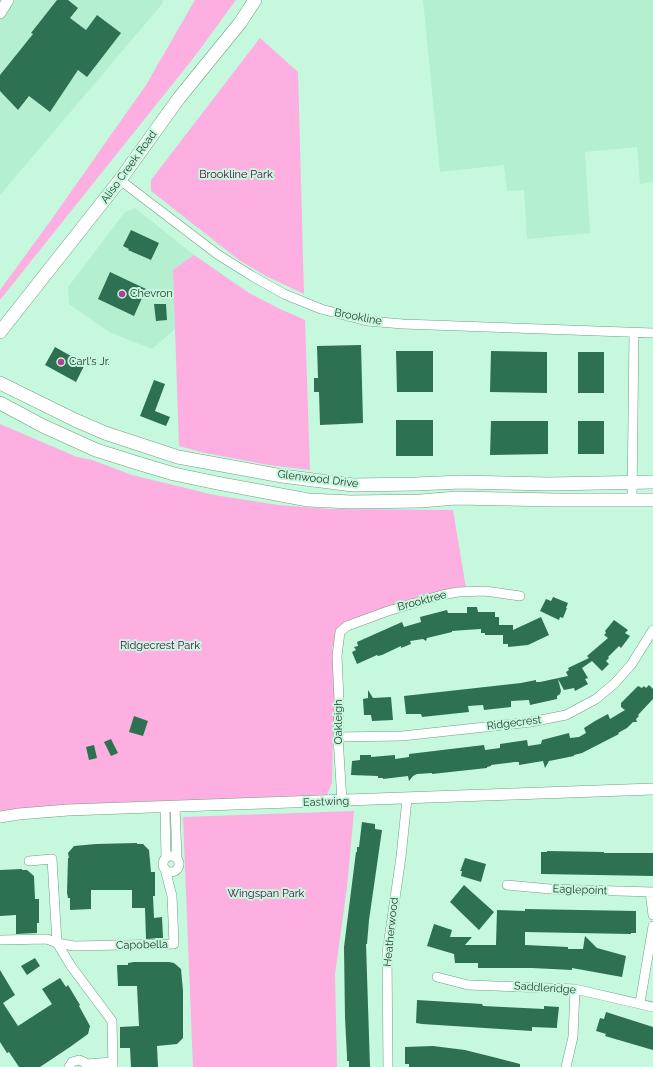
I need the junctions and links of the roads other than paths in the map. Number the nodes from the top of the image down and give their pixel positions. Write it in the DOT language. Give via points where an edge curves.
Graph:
graph roads {
  1 [pos="8,0"];
  2 [pos="255,0"];
  3 [pos="0,13"];
  4 [pos="120,180"];
  5 [pos="0,332"];
  6 [pos="634,333"];
  7 [pos="653,333"];
  8 [pos="0,383"];
  9 [pos="0,403"];
  10 [pos="632,482"];
  11 [pos="653,482"];
  12 [pos="632,500"];
  13 [pos="653,500"];
  14 [pos="520,596"];
  15 [pos="653,630"];
  16 [pos="338,642"];
  17 [pos="338,737"];
  18 [pos="653,789"];
  19 [pos="407,799"];
  20 [pos="342,801"];
  21 [pos="170,807"];
  22 [pos="0,817"];
  23 [pos="166,858"];
  24 [pos="177,858"];
  25 [pos="29,861"];
  26 [pos="165,869"];
  27 [pos="176,870"];
  28 [pos="507,885"];
  29 [pos="171,891"];
  30 [pos="651,892"];
  31 [pos="653,915"];
  32 [pos="653,926"];
  33 [pos="0,940"];
  34 [pos="56,943"];
  35 [pos="437,978"];
  36 [pos="575,989"];
  37 [pos="640,1003"];
  38 [pos="653,1007"];
  39 [pos="113,1065"];
  40 [pos="86,1066"];
  41 [pos="69,1067"];
  42 [pos="388,1067"];
  43 [pos="566,1067"];
  1 -- 3 [label="street"];
  2 -- 4 [label="main road, Aliso Creek Road"];
  4 -- 5 [label="main road, Aliso Creek Road"];
  4 -- 6 [label="street, Brookline" via="217,254 284,294 321,310 367,321 403,324"];
  6 -- 7 [label="street, Brookline"];
  6 -- 10 [label="street"];
  8 -- 10 [label="main road, Glenwood Drive" via="112,436 178,457 282,476 353,485"];
  9 -- 12 [label="main road, Glenwood Drive" via="96,450 134,462 174,474 308,500"];
  10 -- 11 [label="main road, Glenwood Drive"];
  10 -- 12 [label="street"];
  12 -- 13 [label="main road, Glenwood Drive"];
  14 -- 16 [label="street, Brooktree" via="485,591 442,595 347,626 340,632"];
  15 -- 17 [label="street, Ridgecrest" via="631,665 615,683 596,699 566,715 530,722 402,736"];
  16 -- 17 [label="street, Oakleigh"];
  17 -- 20 [label="street, Oakleigh"];
  18 -- 19 [label="street, Eastwing"];
  19 -- 20 [label="street, Eastwing"];
  19 -- 42 [label="street, Heatherwood" via="387,952"];
  20 -- 21 [label="street, Eastwing"];
  21 -- 22 [label="street, Eastwing" via="68,810"];
  21 -- 23 [label="street, Capobella"];
  21 -- 24 [label="street, Capobella"];
  23 -- 24 [label="street"];
  23 -- 26 [label="street, Capobella" via="163,865"];
  24 -- 27 [label="street, Capobella" via="179,866"];
  25 -- 34 [label="street" via="52,859"];
  26 -- 27 [label="street" via="172,872"];
  26 -- 29 [label="street, Capobella"];
  27 -- 29 [label="street, Capobella" via="175,883"];
  28 -- 30 [label="street, Eaglepoint" via="550,890"];
  29 -- 34 [label="street, Capobella" via="174,944 74,946"];
  30 -- 31 [label="street"];
  32 -- 37 [label="street"];
  33 -- 34 [label="street, Capobella" via="47,939"];
  34 -- 39 [label="street" via="112,1021"];
  35 -- 36 [label="street, Saddleridge" via="468,985"];
  36 -- 37 [label="street, Saddleridge"];
  36 -- 43 [label="street" via="573,1037"];
  37 -- 38 [label="street, Saddleridge"];
  39 -- 40 [label="street"];
  40 -- 41 [label="street" via="77,1060"];
}
